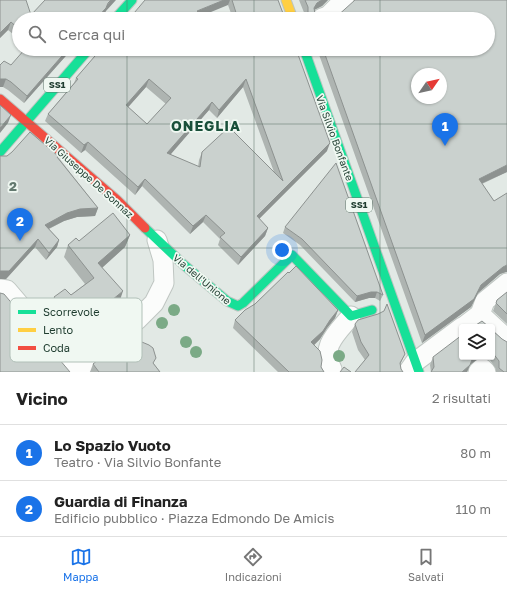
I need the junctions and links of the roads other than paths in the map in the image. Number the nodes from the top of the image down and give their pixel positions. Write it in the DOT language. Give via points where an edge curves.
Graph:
graph roads {
  1 [pos="132,0"];
  2 [pos="286,0"];
  3 [pos="344,0"];
  4 [pos="121,12"];
  5 [pos="290,12"];
  6 [pos="332,12"];
  7 [pos="83,56"];
  8 [pos="306,56"];
  9 [pos="0,99"];
  10 [pos="26,122"];
  11 [pos="0,152"];
  12 [pos="157,240"];
  13 [pos="507,283"];
  14 [pos="3,290"];
  15 [pos="10,298"];
  16 [pos="372,310"];
  17 [pos="480,314"];
  18 [pos="142,315"];
  19 [pos="351,316"];
  20 [pos="466,324"];
  21 [pos="459,330"];
  22 [pos="507,339"];
  23 [pos="69,362"];
  24 [pos="88,362"];
  25 [pos="414,369"];
  26 [pos="77,371"];
  27 [pos="329,372"];
  28 [pos="478,372"];
  29 [pos="486,372"];
  1 -- 4 [label="main road"];
  2 -- 5 [label="main road"];
  3 -- 6 [label="street"];
  7 -- 10 [label="main road, SS1"];
  8 -- 25 [label="main road, Via Silvio Bonfante / SS1"];
  9 -- 10 [label="main road, Via Giuseppe De Sonnaz"];
  10 -- 11 [label="main road, SS1"];
  10 -- 12 [label="main road, Via Giuseppe De Sonnaz" via="118,200"];
  12 -- 18 [label="street, Via Giuseppe De Sonnaz" via="163,260 164,283 154,303"];
  12 -- 19 [label="main road, Via dell'Unione" via="227,301 238,306 292,255"];
  13 -- 17 [label="street" via="485,301"];
  14 -- 15 [label="street"];
  16 -- 19 [label="main road"];
  17 -- 20 [label="street"];
  17 -- 22 [label="street"];
  19 -- 27 [label="street" via="329,344 328,359 332,369"];
  21 -- 25 [label="street"];
  23 -- 26 [label="street"];
  24 -- 26 [label="street, Via Giuseppe De Sonnaz"];
  28 -- 29 [label="street" via="482,368"];
}
